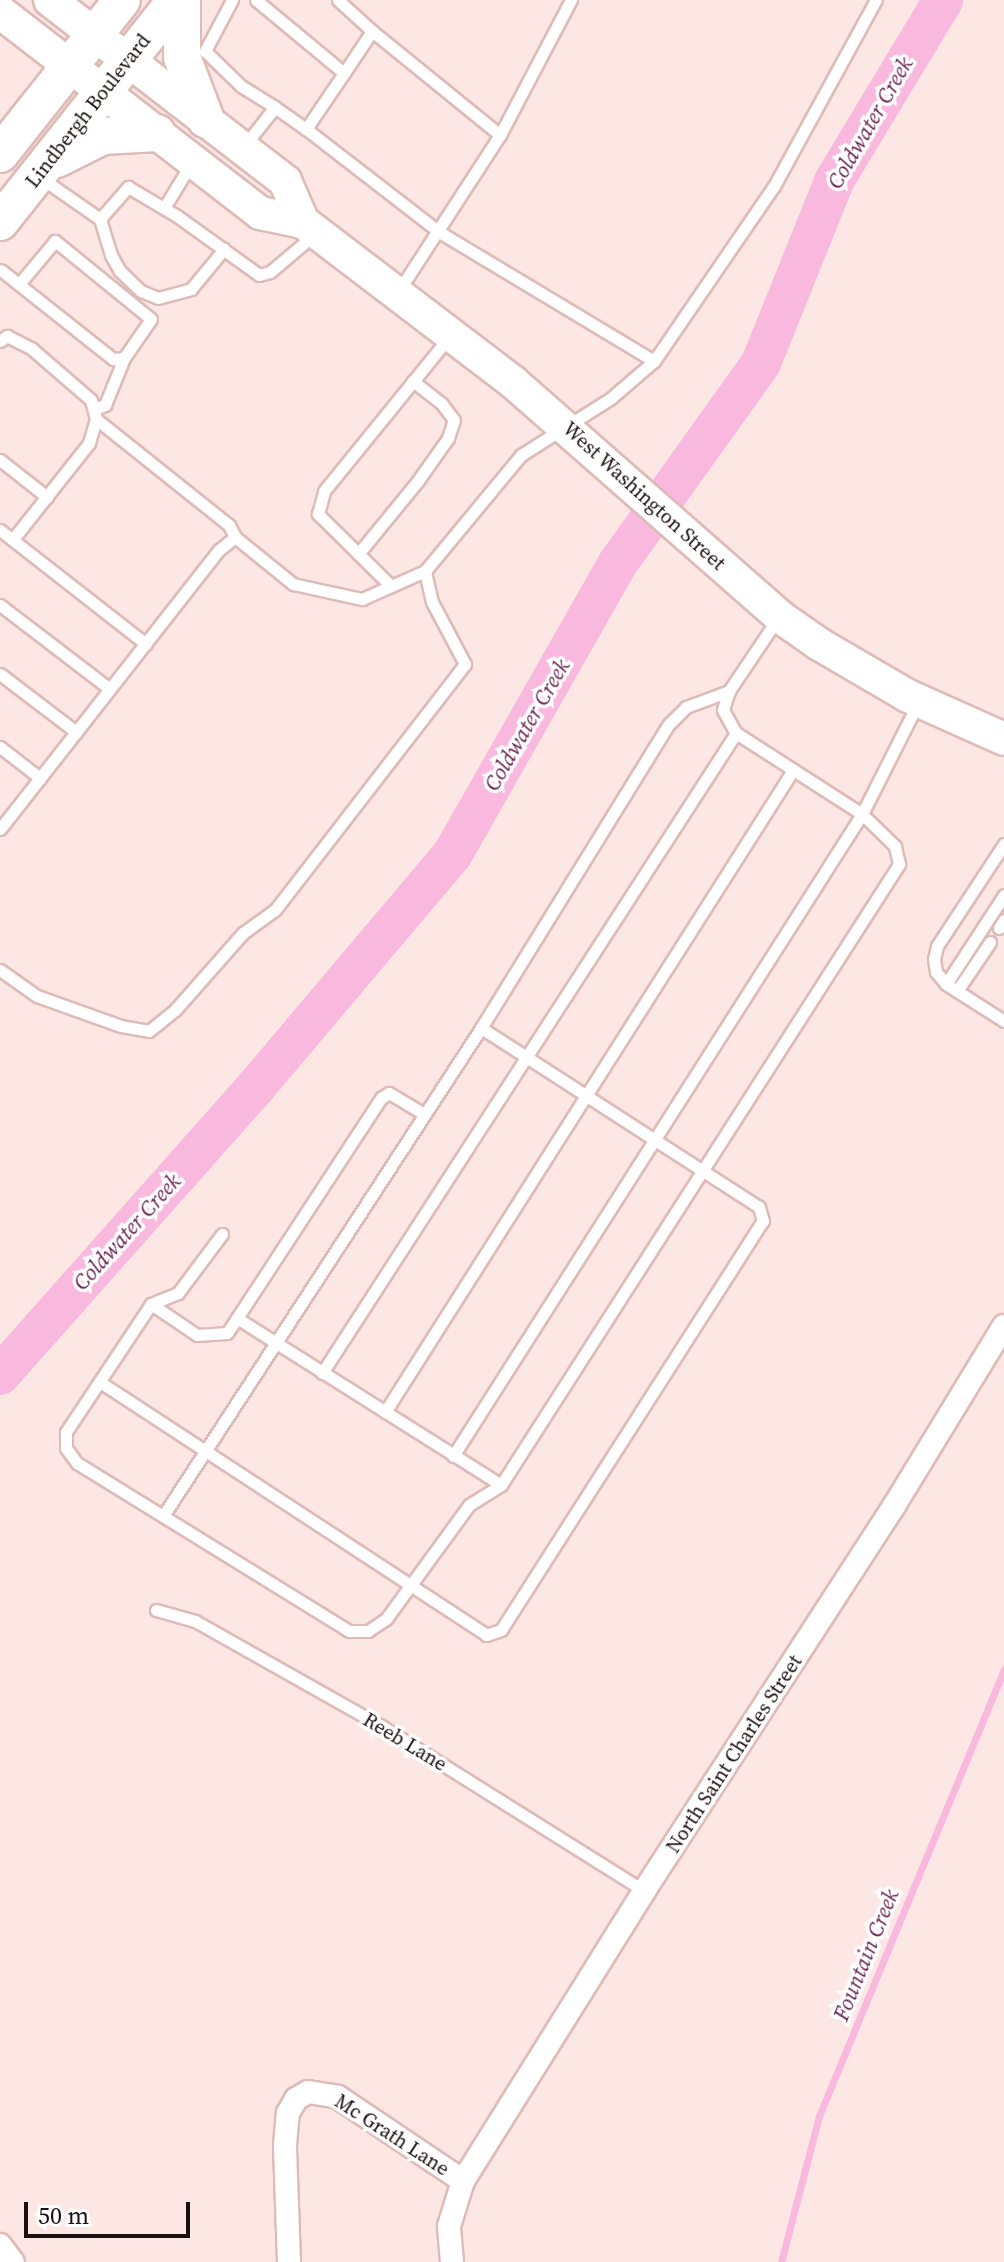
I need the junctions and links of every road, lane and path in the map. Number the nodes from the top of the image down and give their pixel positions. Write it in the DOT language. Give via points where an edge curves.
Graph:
graph roads {
  1 [pos="50,0"];
  2 [pos="122,0"];
  3 [pos="179,0"];
  4 [pos="232,0"];
  5 [pos="256,0"];
  6 [pos="338,0"];
  7 [pos="571,0"];
  8 [pos="876,0"];
  9 [pos="0,12"];
  10 [pos="372,31"];
  11 [pos="95,34"];
  12 [pos="129,60"];
  13 [pos="70,66"];
  14 [pos="344,73"];
  15 [pos="104,92"];
  16 [pos="275,107"];
  17 [pos="206,120"];
  18 [pos="306,129"];
  19 [pos="157,133"];
  20 [pos="500,135"];
  21 [pos="243,148"];
  22 [pos="0,154"];
  23 [pos="192,161"];
  24 [pos="41,170"];
  25 [pos="164,208"];
  26 [pos="100,219"];
  27 [pos="0,222"];
  28 [pos="310,227"];
  29 [pos="438,231"];
  30 [pos="224,249"];
  31 [pos="0,270"];
  32 [pos="19,284"];
  33 [pos="398,293"];
  34 [pos="451,336"];
  35 [pos="0,341"];
  36 [pos="124,358"];
  37 [pos="654,361"];
  38 [pos="413,381"];
  39 [pos="95,414"];
  40 [pos="565,424"];
  41 [pos="0,460"];
  42 [pos="47,497"];
  43 [pos="0,530"];
  44 [pos="235,537"];
  45 [pos="13,539"];
  46 [pos="358,554"];
  47 [pos="425,571"];
  48 [pos="391,586"];
  49 [pos="0,605"];
  50 [pos="779,616"];
  51 [pos="146,644"];
  52 [pos="0,674"];
  53 [pos="110,689"];
  54 [pos="729,691"];
  55 [pos="919,701"];
  56 [pos="76,732"];
  57 [pos="736,733"];
  58 [pos="1004,739"];
  59 [pos="0,747"];
  60 [pos="793,770"];
  61 [pos="40,778"];
  62 [pos="862,814"];
  63 [pos="2,821"];
  64 [pos="1004,844"];
  65 [pos="1004,895"];
  66 [pos="990,942"];
  67 [pos="0,970"];
  68 [pos="951,988"];
  69 [pos="1004,1021"];
  70 [pos="481,1028"];
  71 [pos="526,1057"];
  72 [pos="586,1096"];
  73 [pos="424,1114"];
  74 [pos="654,1139"];
  75 [pos="703,1170"];
  76 [pos="222,1234"];
  77 [pos="151,1304"];
  78 [pos="237,1318"];
  79 [pos="1004,1326"];
  80 [pos="274,1343"];
  81 [pos="322,1373"];
  82 [pos="100,1382"];
  83 [pos="385,1412"];
  84 [pos="204,1449"];
  85 [pos="453,1456"];
  86 [pos="501,1485"];
  87 [pos="163,1516"];
  88 [pos="410,1585"];
  89 [pos="156,1610"];
  90 [pos="644,1891"];
  91 [pos="463,2181"];
  92 [pos="0,2245"];
  93 [pos="13,2262"];
  94 [pos="289,2262"];
  95 [pos="452,2262"];
  1 -- 11 [label="main road, West Washington Street"];
  2 -- 11 [label="main road, Lindbergh Boulevard"];
  3 -- 12 [label="main road, Lindbergh Boulevard"];
  3 -- 17 [label="main road" via="182,57"];
  4 -- 16 [label="lane" via="205,51 241,86"];
  5 -- 14 [label="lane"];
  6 -- 10 [label="lane"];
  7 -- 20 [label="lane"];
  8 -- 37 [label="lane" via="774,186"];
  9 -- 13 [label="main road, West Washington Street"];
  10 -- 14 [label="lane"];
  10 -- 20 [label="lane"];
  11 -- 12 [label="main road, West Washington Street"];
  11 -- 13 [label="main road, Lindbergh Boulevard"];
  12 -- 15 [label="main road, Lindbergh Boulevard"];
  12 -- 17 [label="main road, West Washington Street"];
  13 -- 15 [label="main road, West Washington Street"];
  13 -- 22 [label="main road, Lindbergh Boulevard"];
  14 -- 18 [label="lane"];
  15 -- 19 [label="main road, West Washington Street"];
  15 -- 24 [label="main road, Lindbergh Boulevard"];
  16 -- 18 [label="lane"];
  16 -- 21 [label="lane"];
  17 -- 21 [label="main road, West Washington Street"];
  18 -- 29 [label="lane"];
  19 -- 23 [label="main road, West Washington Street"];
  19 -- 24 [label="main road" via="103,136"];
  20 -- 29 [label="lane"];
  21 -- 28 [label="main road, West Washington Street" via="285,181"];
  23 -- 25 [label="lane"];
  23 -- 28 [label="main road, West Washington Street" via="260,213"];
  24 -- 26 [label="lane"];
  24 -- 27 [label="main road, Lindbergh Boulevard"];
  25 -- 26 [label="lane" via="128,187"];
  25 -- 30 [label="lane"];
  26 -- 30 [label="lane" via="120,271 141,291 158,298 191,289"];
  28 -- 30 [label="lane" via="270,272 259,275"];
  28 -- 33 [label="main road, West Washington Street"];
  29 -- 33 [label="lane"];
  29 -- 37 [label="lane"];
  31 -- 32 [label="lane"];
  32 -- 36 [label="lane" via="113,359"];
  32 -- 36 [label="lane" via="55,241 151,319"];
  33 -- 34 [label="main road, West Washington Street"];
  34 -- 38 [label="lane"];
  34 -- 40 [label="main road, West Washington Street"];
  35 -- 39 [label="lane" via="7,336 32,349 91,400"];
  36 -- 39 [label="lane" via="105,405"];
  37 -- 40 [label="lane" via="611,398"];
  38 -- 46 [label="lane" via="324,491 318,514"];
  38 -- 46 [label="lane" via="454,420 417,482"];
  39 -- 42 [label="lane" via="89,443"];
  39 -- 44 [label="lane" via="229,525"];
  40 -- 47 [label="lane" via="521,455"];
  40 -- 50 [label="main road, West Washington Street"];
  41 -- 42 [label="lane"];
  42 -- 45 [label="lane"];
  43 -- 45 [label="lane"];
  44 -- 48 [label="lane" via="293,584 362,599"];
  44 -- 51 [label="lane"];
  45 -- 51 [label="lane"];
  46 -- 48 [label="lane"];
  47 -- 48 [label="lane"];
  47 -- 67 [label="lane" via="432,602 465,664 275,910 243,933 175,1010 149,1031 121,1026 37,996"];
  49 -- 53 [label="lane"];
  50 -- 54 [label="lane"];
  50 -- 55 [label="main road, West Washington Street"];
  51 -- 53 [label="lane"];
  52 -- 56 [label="lane"];
  53 -- 56 [label="lane"];
  54 -- 57 [label="lane" via="723,710"];
  54 -- 70 [label="lane" via="686,707 669,724"];
  55 -- 58 [label="main road, West Washington Street"];
  55 -- 62 [label="lane"];
  56 -- 61 [label="lane"];
  57 -- 60 [label="lane"];
  57 -- 71 [label="lane"];
  59 -- 61 [label="lane"];
  60 -- 62 [label="lane"];
  60 -- 72 [label="lane"];
  61 -- 63 [label="lane"];
  62 -- 74 [label="lane"];
  62 -- 75 [label="lane" via="895,846 899,864"];
  64 -- 68 [label="lane" via="937,946 936,972"];
  65 -- 68 [label="lane"];
  66 -- 68 [label="lane"];
  68 -- 69 [label="lane"];
  70 -- 71 [label="lane"];
  70 -- 73 [label="lane"];
  71 -- 72 [label="lane"];
  71 -- 81 [label="lane"];
  72 -- 74 [label="lane"];
  72 -- 83 [label="lane"];
  73 -- 78 [label="lane" via="389,1093 381,1098"];
  73 -- 80 [label="lane"];
  74 -- 75 [label="lane"];
  74 -- 85 [label="lane"];
  75 -- 86 [label="lane"];
  75 -- 88 [label="lane" via="759,1207 763,1221 501,1630 486,1635"];
  76 -- 77 [label="lane" via="178,1293"];
  77 -- 78 [label="lane" via="197,1335 227,1333"];
  77 -- 82 [label="lane"];
  78 -- 80 [label="lane"];
  79 -- 90 [label="street, North Saint Charles Street"];
  80 -- 81 [label="lane"];
  80 -- 84 [label="lane"];
  81 -- 83 [label="lane"];
  82 -- 84 [label="lane"];
  82 -- 87 [label="lane" via="66,1432 66,1448 77,1463"];
  83 -- 85 [label="lane"];
  84 -- 87 [label="lane"];
  84 -- 88 [label="lane"];
  85 -- 86 [label="lane"];
  86 -- 88 [label="lane" via="469,1505"];
  87 -- 88 [label="lane" via="349,1631 368,1631 386,1619"];
  89 -- 90 [label="lane, Reeb Lane" via="195,1621 383,1727"];
  90 -- 91 [label="street, North Saint Charles Street"];
  91 -- 94 [label="street, Mc Grath Lane" via="338,2097 308,2092 288,2113"];
  91 -- 95 [label="street, North Saint Charles Street" via="449,2226"];
  92 -- 93 [label="street"];
}
